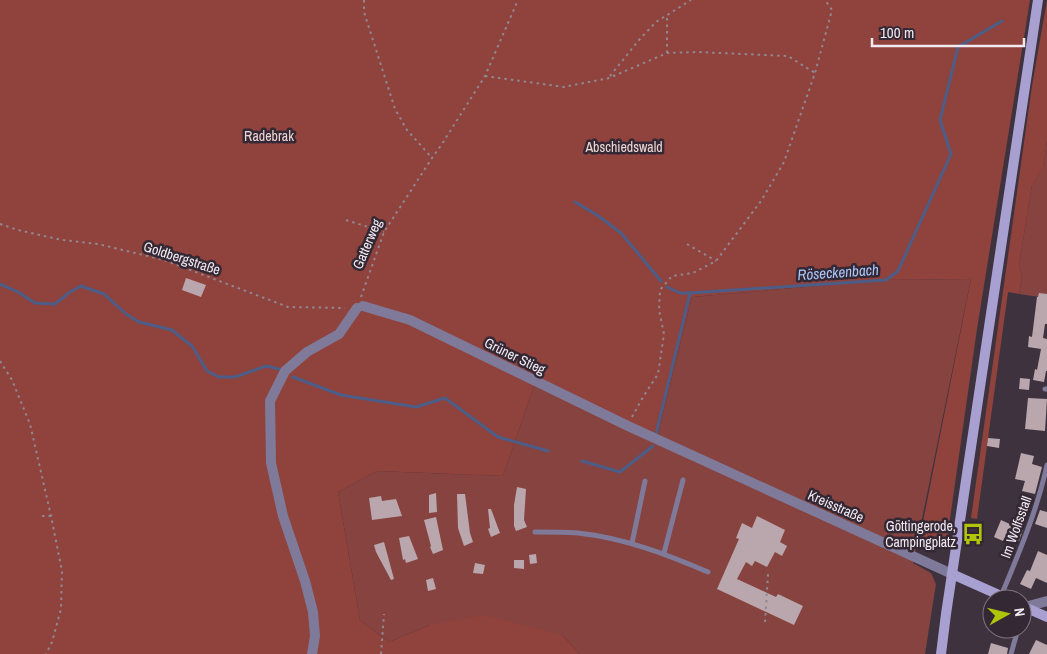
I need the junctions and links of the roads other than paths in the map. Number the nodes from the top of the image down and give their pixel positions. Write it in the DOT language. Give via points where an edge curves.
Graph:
graph roads {
  1 [pos="1038,0"];
  2 [pos="653,438"];
  3 [pos="1047,465"];
  4 [pos="683,480"];
  5 [pos="645,481"];
  6 [pos="536,532"];
  7 [pos="632,543"];
  8 [pos="664,553"];
  9 [pos="708,572"];
  10 [pos="952,574"];
  11 [pos="986,589"];
  12 [pos="1007,589"];
  13 [pos="1047,602"];
  14 [pos="1032,606"];
  15 [pos="1032,612"];
  16 [pos="1047,617"];
  17 [pos="1015,639"];
  18 [pos="312,654"];
  19 [pos="941,654"];
  20 [pos="1011,654"];
  1 -- 10 [label="main road"];
  2 -- 10 [label="street, Kreisstraße"];
  2 -- 18 [label="street, Grüner Stieg" via="410,320 360,307 340,334 307,352 285,372 270,401 271,463 283,516 313,612 315,636"];
  3 -- 12 [label="lane, Im Wolfsstall" via="1032,520"];
  4 -- 8 [label="lane"];
  5 -- 7 [label="lane"];
  6 -- 7 [label="lane" via="579,533"];
  7 -- 8 [label="lane"];
  8 -- 9 [label="lane"];
  10 -- 11 [label="main road, Kreisstraße"];
  10 -- 19 [label="main road"];
  13 -- 14 [label="street"];
  15 -- 16 [label="main road"];
  17 -- 20 [label="lane"];
}
